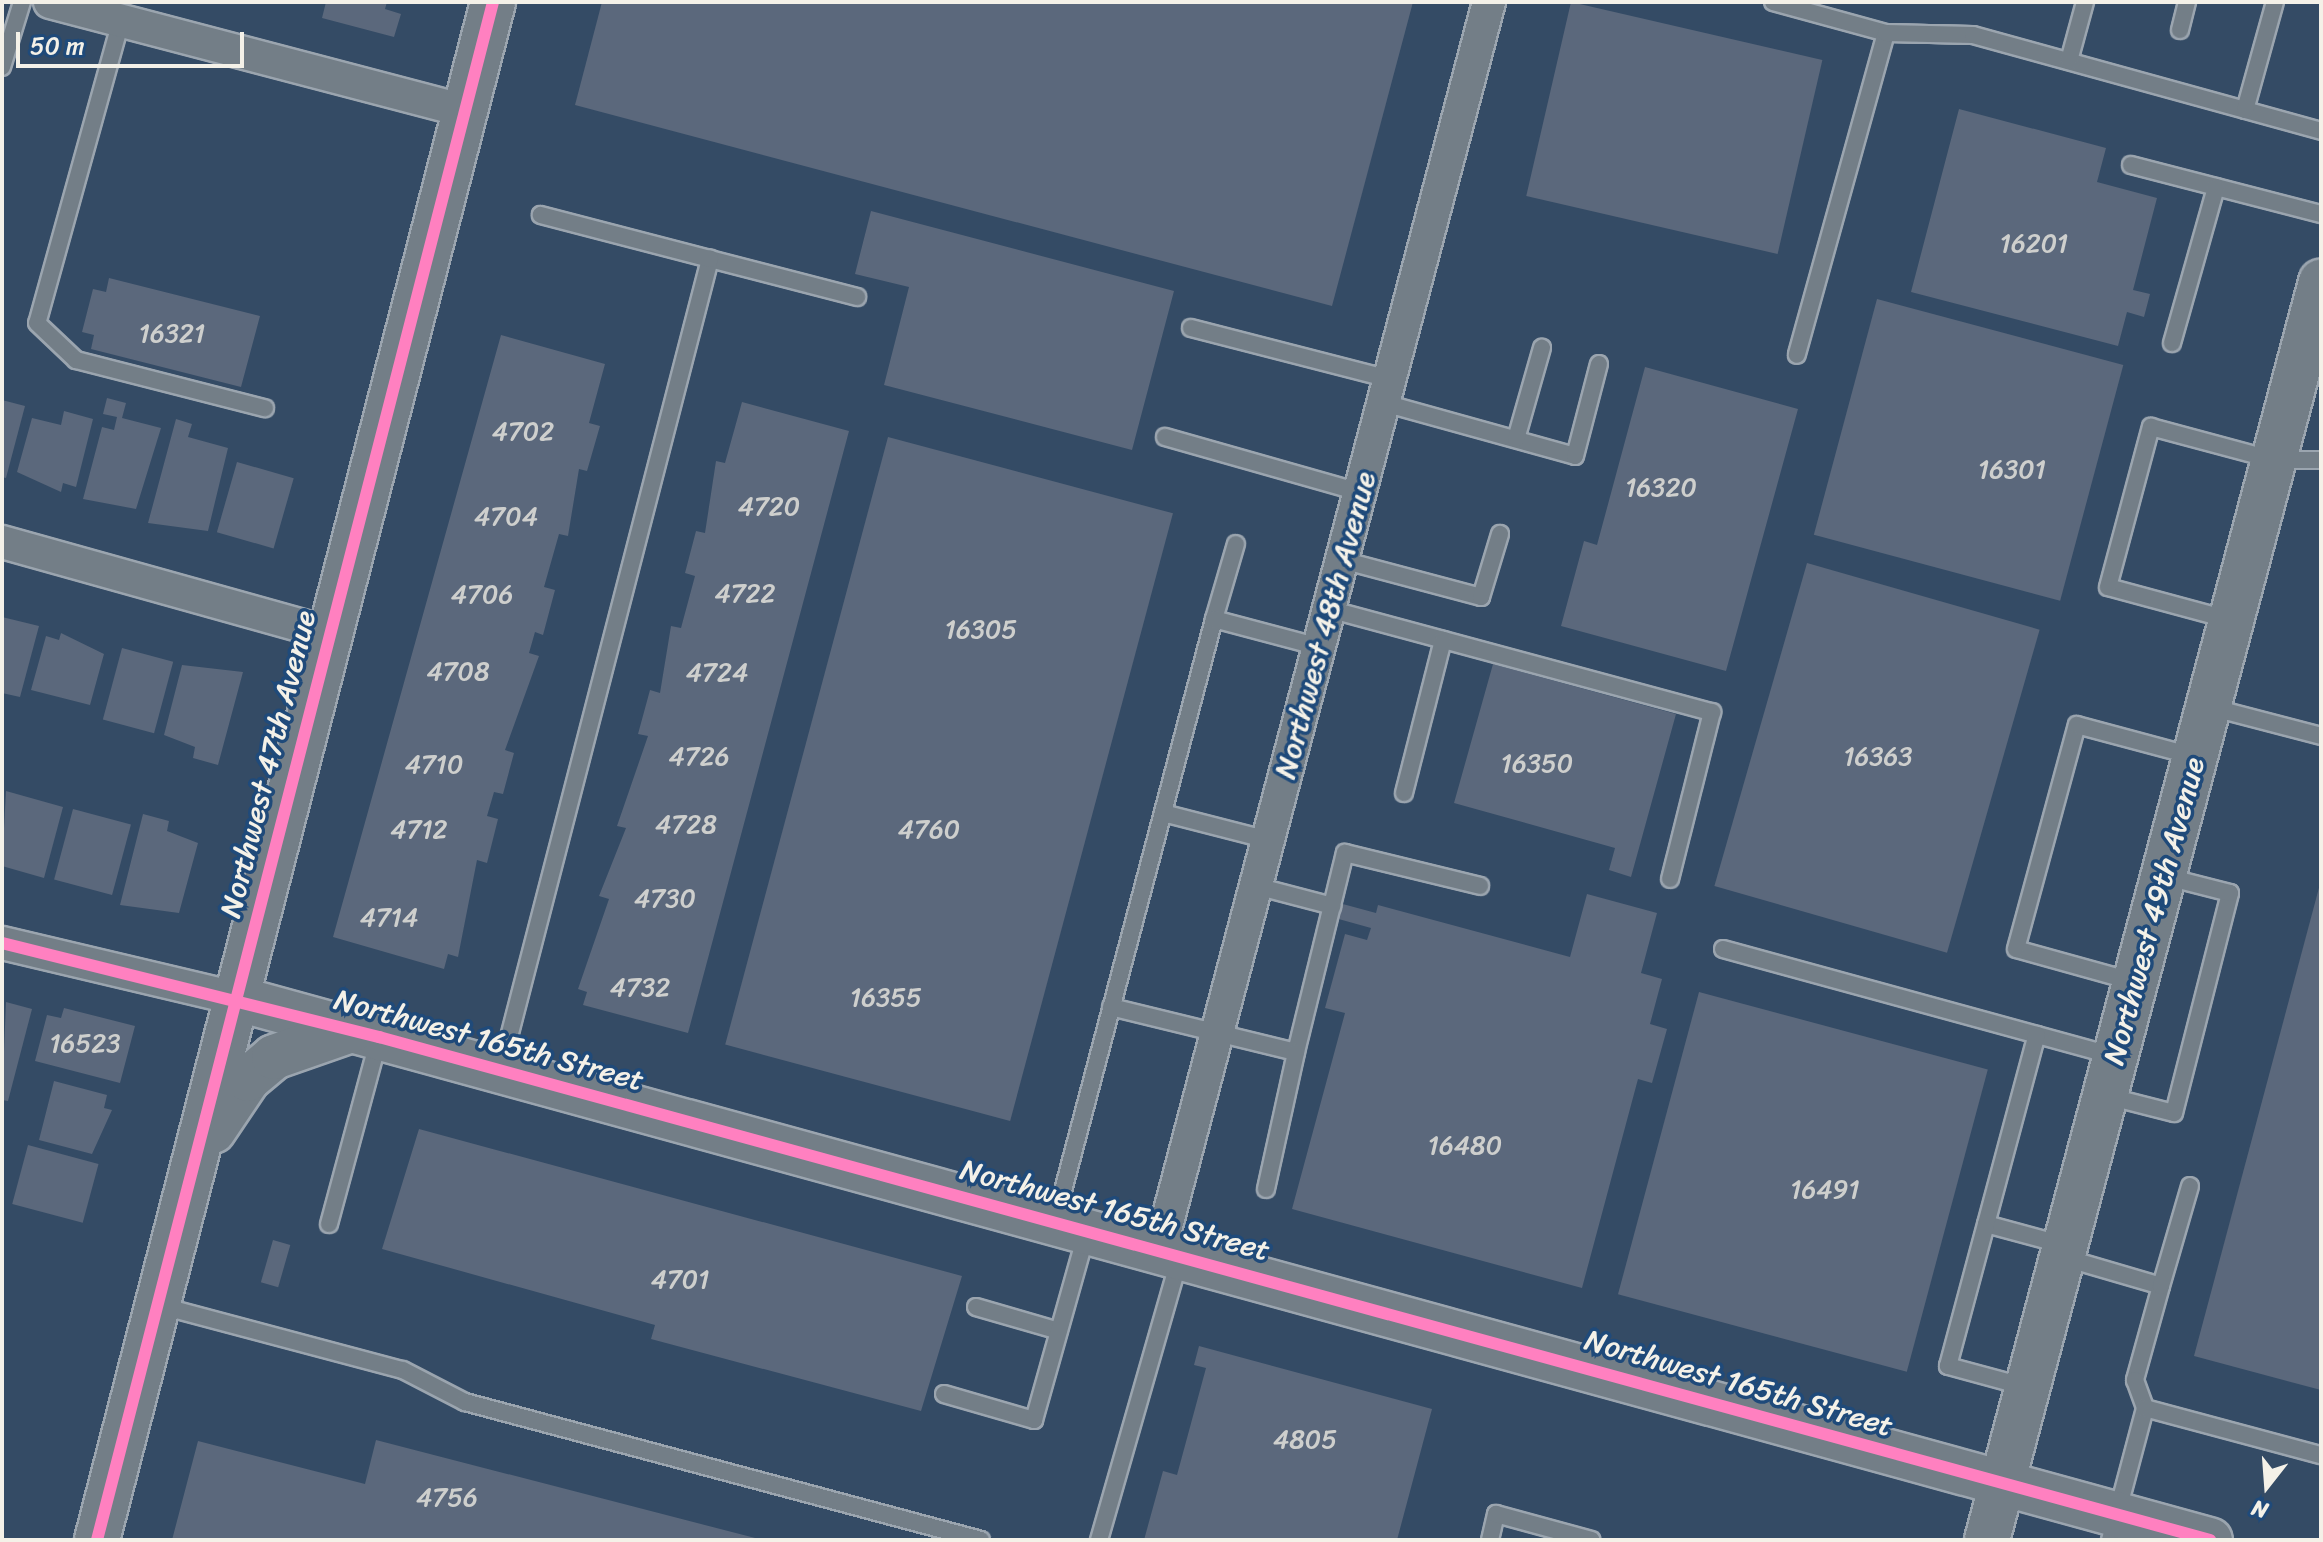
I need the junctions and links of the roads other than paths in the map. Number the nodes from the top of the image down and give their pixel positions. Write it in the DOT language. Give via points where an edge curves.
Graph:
graph roads {
  1 [pos="22,2"];
  2 [pos="50,2"];
  3 [pos="493,2"];
  4 [pos="1489,2"];
  5 [pos="1773,2"];
  6 [pos="2085,2"];
  7 [pos="2187,2"];
  8 [pos="2275,2"];
  9 [pos="121,21"];
  10 [pos="2180,30"];
  11 [pos="1886,33"];
  12 [pos="2069,61"];
  13 [pos="2,67"];
  14 [pos="2245,110"];
  15 [pos="465,111"];
  16 [pos="2321,131"];
  17 [pos="2131,165"];
  18 [pos="2216,187"];
  19 [pos="2321,214"];
  20 [pos="541,215"];
  21 [pos="710,259"];
  22 [pos="2321,282"];
  23 [pos="857,297"];
  24 [pos="1191,328"];
  25 [pos="2172,343"];
  26 [pos="1542,348"];
  27 [pos="1797,355"];
  28 [pos="1599,364"];
  29 [pos="1387,391"];
  30 [pos="265,408"];
  31 [pos="1165,437"];
  32 [pos="1516,439"];
  33 [pos="2274,460"];
  34 [pos="2321,460"];
  35 [pos="1360,492"];
  36 [pos="1500,534"];
  37 [pos="2,542"];
  38 [pos="1236,544"];
  39 [pos="1342,560"];
  40 [pos="1329,609"];
  41 [pos="1214,619"];
  42 [pos="2231,620"];
  43 [pos="329,633"];
  44 [pos="1443,640"];
  45 [pos="1319,647"];
  46 [pos="2209,706"];
  47 [pos="2321,736"];
  48 [pos="2195,757"];
  49 [pos="1404,793"];
  50 [pos="1163,813"];
  51 [pos="1268,840"];
  52 [pos="2163,876"];
  53 [pos="1670,879"];
  54 [pos="1256,886"];
  55 [pos="1480,886"];
  56 [pos="1332,906"];
  57 [pos="2,943"];
  58 [pos="1723,949"];
  59 [pos="2135,982"];
  60 [pos="235,998"];
  61 [pos="1111,1007"];
  62 [pos="365,1033"];
  63 [pos="1217,1033"];
  64 [pos="2037,1035"];
  65 [pos="1296,1052"];
  66 [pos="500,1070"];
  67 [pos="2110,1076"];
  68 [pos="195,1156"];
  69 [pos="2190,1186"];
  70 [pos="1266,1189"];
  71 [pos="329,1224"];
  72 [pos="1986,1224"];
  73 [pos="1072,1225"];
  74 [pos="2064,1251"];
  75 [pos="1170,1252"];
  76 [pos="2161,1286"];
  77 [pos="157,1304"];
  78 [pos="976,1307"];
  79 [pos="1059,1331"];
  80 [pos="2028,1387"];
  81 [pos="944,1394"];
  82 [pos="2145,1408"];
  83 [pos="2321,1455"];
  84 [pos="2003,1483"];
  85 [pos="2114,1527"];
  86 [pos="97,1540"];
  87 [pos="981,1540"];
  88 [pos="1099,1540"];
  89 [pos="1490,1540"];
  90 [pos="1592,1540"];
  91 [pos="1987,1540"];
  92 [pos="2210,1540"];
  1 -- 13 [label="lane"];
  2 -- 9 [label="street"];
  3 -- 15 [label="street, Northwest 47th Avenue"];
  4 -- 29 [label="street, Northwest 48th Avenue"];
  5 -- 11 [label="lane"];
  6 -- 12 [label="lane"];
  7 -- 10 [label="lane"];
  8 -- 14 [label="lane"];
  9 -- 15 [label="street"];
  9 -- 30 [label="lane" via="37,323 76,360"];
  11 -- 12 [label="lane" via="1973,35"];
  11 -- 27 [label="lane"];
  12 -- 14 [label="lane"];
  14 -- 16 [label="lane"];
  15 -- 43 [label="street, Northwest 47th Avenue"];
  17 -- 18 [label="lane"];
  18 -- 19 [label="lane"];
  18 -- 25 [label="lane"];
  20 -- 21 [label="lane"];
  21 -- 23 [label="lane"];
  21 -- 66 [label="lane"];
  22 -- 33 [label="street, Northwest 49th Avenue"];
  24 -- 29 [label="lane"];
  26 -- 32 [label="lane"];
  28 -- 32 [label="lane" via="1575,456"];
  29 -- 32 [label="lane"];
  29 -- 35 [label="street, Northwest 48th Avenue"];
  31 -- 35 [label="lane"];
  33 -- 34 [label="lane"];
  33 -- 42 [label="street, Northwest 49th Avenue"];
  33 -- 42 [label="lane" via="2151,427 2139,471 2108,587"];
  35 -- 39 [label="street, Northwest 48th Avenue"];
  36 -- 39 [label="lane" via="1481,597"];
  37 -- 43 [label="street"];
  38 -- 41 [label="lane"];
  39 -- 40 [label="street, Northwest 48th Avenue"];
  40 -- 44 [label="lane"];
  40 -- 45 [label="street, Northwest 48th Avenue"];
  41 -- 45 [label="lane"];
  41 -- 50 [label="lane"];
  42 -- 46 [label="street, Northwest 49th Avenue"];
  43 -- 60 [label="street, Northwest 47th Avenue"];
  44 -- 49 [label="lane"];
  44 -- 53 [label="lane" via="1712,712"];
  45 -- 51 [label="street, Northwest 48th Avenue"];
  46 -- 47 [label="lane"];
  46 -- 48 [label="street, Northwest 49th Avenue"];
  48 -- 52 [label="street, Northwest 49th Avenue"];
  48 -- 59 [label="lane" via="2077,725 2016,949"];
  50 -- 51 [label="lane"];
  50 -- 61 [label="lane"];
  51 -- 54 [label="street, Northwest 48th Avenue"];
  52 -- 59 [label="street, Northwest 49th Avenue"];
  52 -- 67 [label="lane" via="2230,893 2174,1113"];
  54 -- 56 [label="lane"];
  54 -- 63 [label="street, Northwest 48th Avenue"];
  55 -- 56 [label="lane" via="1345,853"];
  56 -- 65 [label="lane"];
  57 -- 60 [label="street, Northwest 165th Street"];
  58 -- 64 [label="lane"];
  59 -- 67 [label="street, Northwest 49th Avenue"];
  60 -- 62 [label="street, Northwest 165th Street"];
  60 -- 68 [label="street, Northwest 47th Avenue"];
  61 -- 63 [label="lane"];
  61 -- 73 [label="lane"];
  62 -- 66 [label="street, Northwest 165th Street"];
  62 -- 68 [label="street" via="274,1057 248,1079"];
  62 -- 71 [label="lane"];
  63 -- 65 [label="lane"];
  63 -- 75 [label="street, Northwest 48th Avenue"];
  64 -- 67 [label="lane"];
  64 -- 72 [label="lane"];
  65 -- 70 [label="lane"];
  66 -- 73 [label="street, Northwest 165th Street"];
  67 -- 74 [label="street, Northwest 49th Avenue"];
  68 -- 77 [label="street, Northwest 47th Avenue"];
  69 -- 76 [label="lane"];
  72 -- 74 [label="lane"];
  72 -- 80 [label="lane" via="1948,1366"];
  73 -- 75 [label="street, Northwest 165th Street"];
  73 -- 79 [label="lane"];
  74 -- 76 [label="lane"];
  74 -- 80 [label="street, Northwest 49th Avenue"];
  75 -- 84 [label="street, Northwest 165th Street"];
  75 -- 88 [label="lane"];
  76 -- 82 [label="lane" via="2135,1380"];
  77 -- 86 [label="street, Northwest 47th Avenue"];
  77 -- 87 [label="lane" via="403,1370 465,1402"];
  78 -- 79 [label="lane"];
  79 -- 81 [label="lane" via="1034,1420"];
  80 -- 84 [label="street, Northwest 49th Avenue"];
  82 -- 83 [label="lane"];
  82 -- 85 [label="lane"];
  84 -- 85 [label="street, Northwest 165th Street"];
  84 -- 91 [label="street, Northwest 49th Avenue"];
  85 -- 92 [label="street, Northwest 165th Street"];
  89 -- 90 [label="lane" via="1496,1514"];
}
